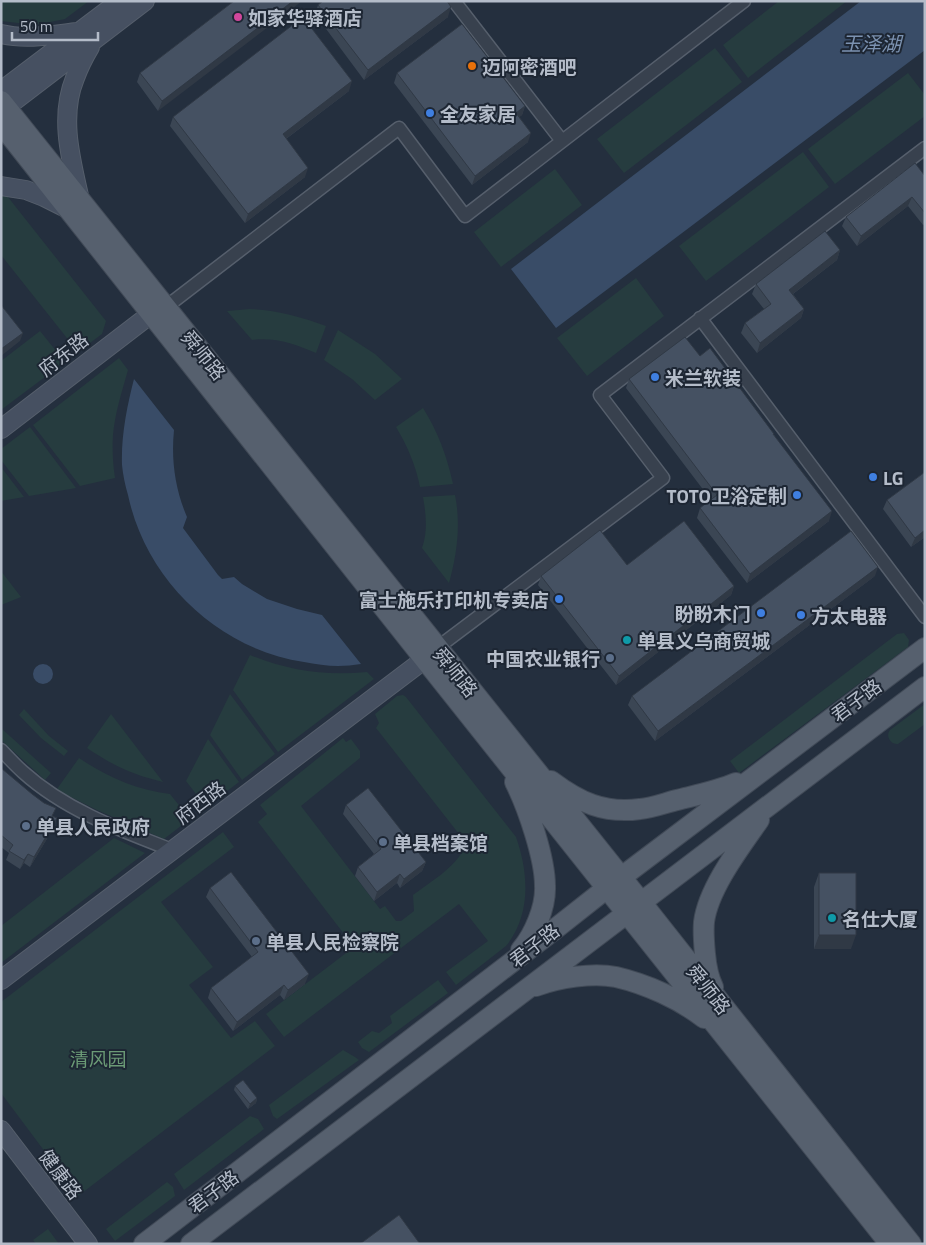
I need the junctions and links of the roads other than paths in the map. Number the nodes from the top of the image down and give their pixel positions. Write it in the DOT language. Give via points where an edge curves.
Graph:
graph roads {
  1 [pos="120,1"];
  2 [pos="145,1"];
  3 [pos="454,1"];
  4 [pos="744,1"];
  5 [pos="1,34"];
  6 [pos="87,36"];
  7 [pos="2,107"];
  8 [pos="562,141"];
  9 [pos="925,148"];
  10 [pos="1,186"];
  11 [pos="74,205"];
  12 [pos="158,311"];
  13 [pos="700,318"];
  14 [pos="1,429"];
  15 [pos="925,616"];
  16 [pos="925,648"];
  17 [pos="431,654"];
  18 [pos="925,687"];
  19 [pos="1,750"];
  20 [pos="500,754"];
  21 [pos="527,760"];
  22 [pos="757,775"];
  23 [pos="775,800"];
  24 [pos="172,850"];
  25 [pos="614,883"];
  26 [pos="634,908"];
  27 [pos="504,969"];
  28 [pos="1,980"];
  29 [pos="525,990"];
  30 [pos="728,1026"];
  31 [pos="1,1130"];
  32 [pos="88,1244"];
  33 [pos="144,1244"];
  34 [pos="191,1244"];
  35 [pos="890,1244"];
  36 [pos="912,1244"];
  1 -- 6 [label="street"];
  2 -- 6 [label="street"];
  3 -- 8 [label="street"];
  4 -- 8 [label="street"];
  5 -- 6 [label="street"];
  6 -- 7 [label="street"];
  6 -- 11 [label="street" via="67,113"];
  7 -- 11 [label="main road, 舜师路"];
  8 -- 12 [label="street" via="465,216 399,128"];
  9 -- 13 [label="street"];
  10 -- 11 [label="street"];
  11 -- 12 [label="main road, 舜师路"];
  12 -- 14 [label="street, 府东路"];
  12 -- 17 [label="main road, 舜师路"];
  13 -- 15 [label="street"];
  13 -- 17 [label="street" via="600,395 663,478"];
  16 -- 22 [label="main road, 君子路"];
  17 -- 20 [label="main road, 舜师路"];
  17 -- 21 [label="main road, 舜师路"];
  17 -- 24 [label="street, 府西路"];
  18 -- 23 [label="main road, 君子路"];
  19 -- 24 [label="street" via="23,772 74,808"];
  20 -- 25 [label="main road, 舜师路"];
  20 -- 27 [label="main road" via="520,792 534,830 546,888 529,940"];
  21 -- 22 [label="main road" via="567,792 604,809 642,809 707,793"];
  21 -- 25 [label="main road, 舜师路"];
  22 -- 25 [label="main road, 君子路"];
  23 -- 26 [label="main road, 君子路"];
  23 -- 30 [label="main road" via="759,819 715,889 704,922 706,965"];
  24 -- 28 [label="street, 府西路"];
  25 -- 26 [label="main road, 舜师路"];
  25 -- 27 [label="main road, 君子路"];
  26 -- 29 [label="main road, 君子路"];
  26 -- 30 [label="main road, 舜师路"];
  27 -- 33 [label="main road, 君子路"];
  29 -- 30 [label="main road" via="575,977 615,977 664,994"];
  29 -- 34 [label="main road, 君子路"];
  30 -- 35 [label="main road, 舜师路"];
  30 -- 36 [label="main road, 舜师路"];
  31 -- 32 [label="street, 健康路"];
}
